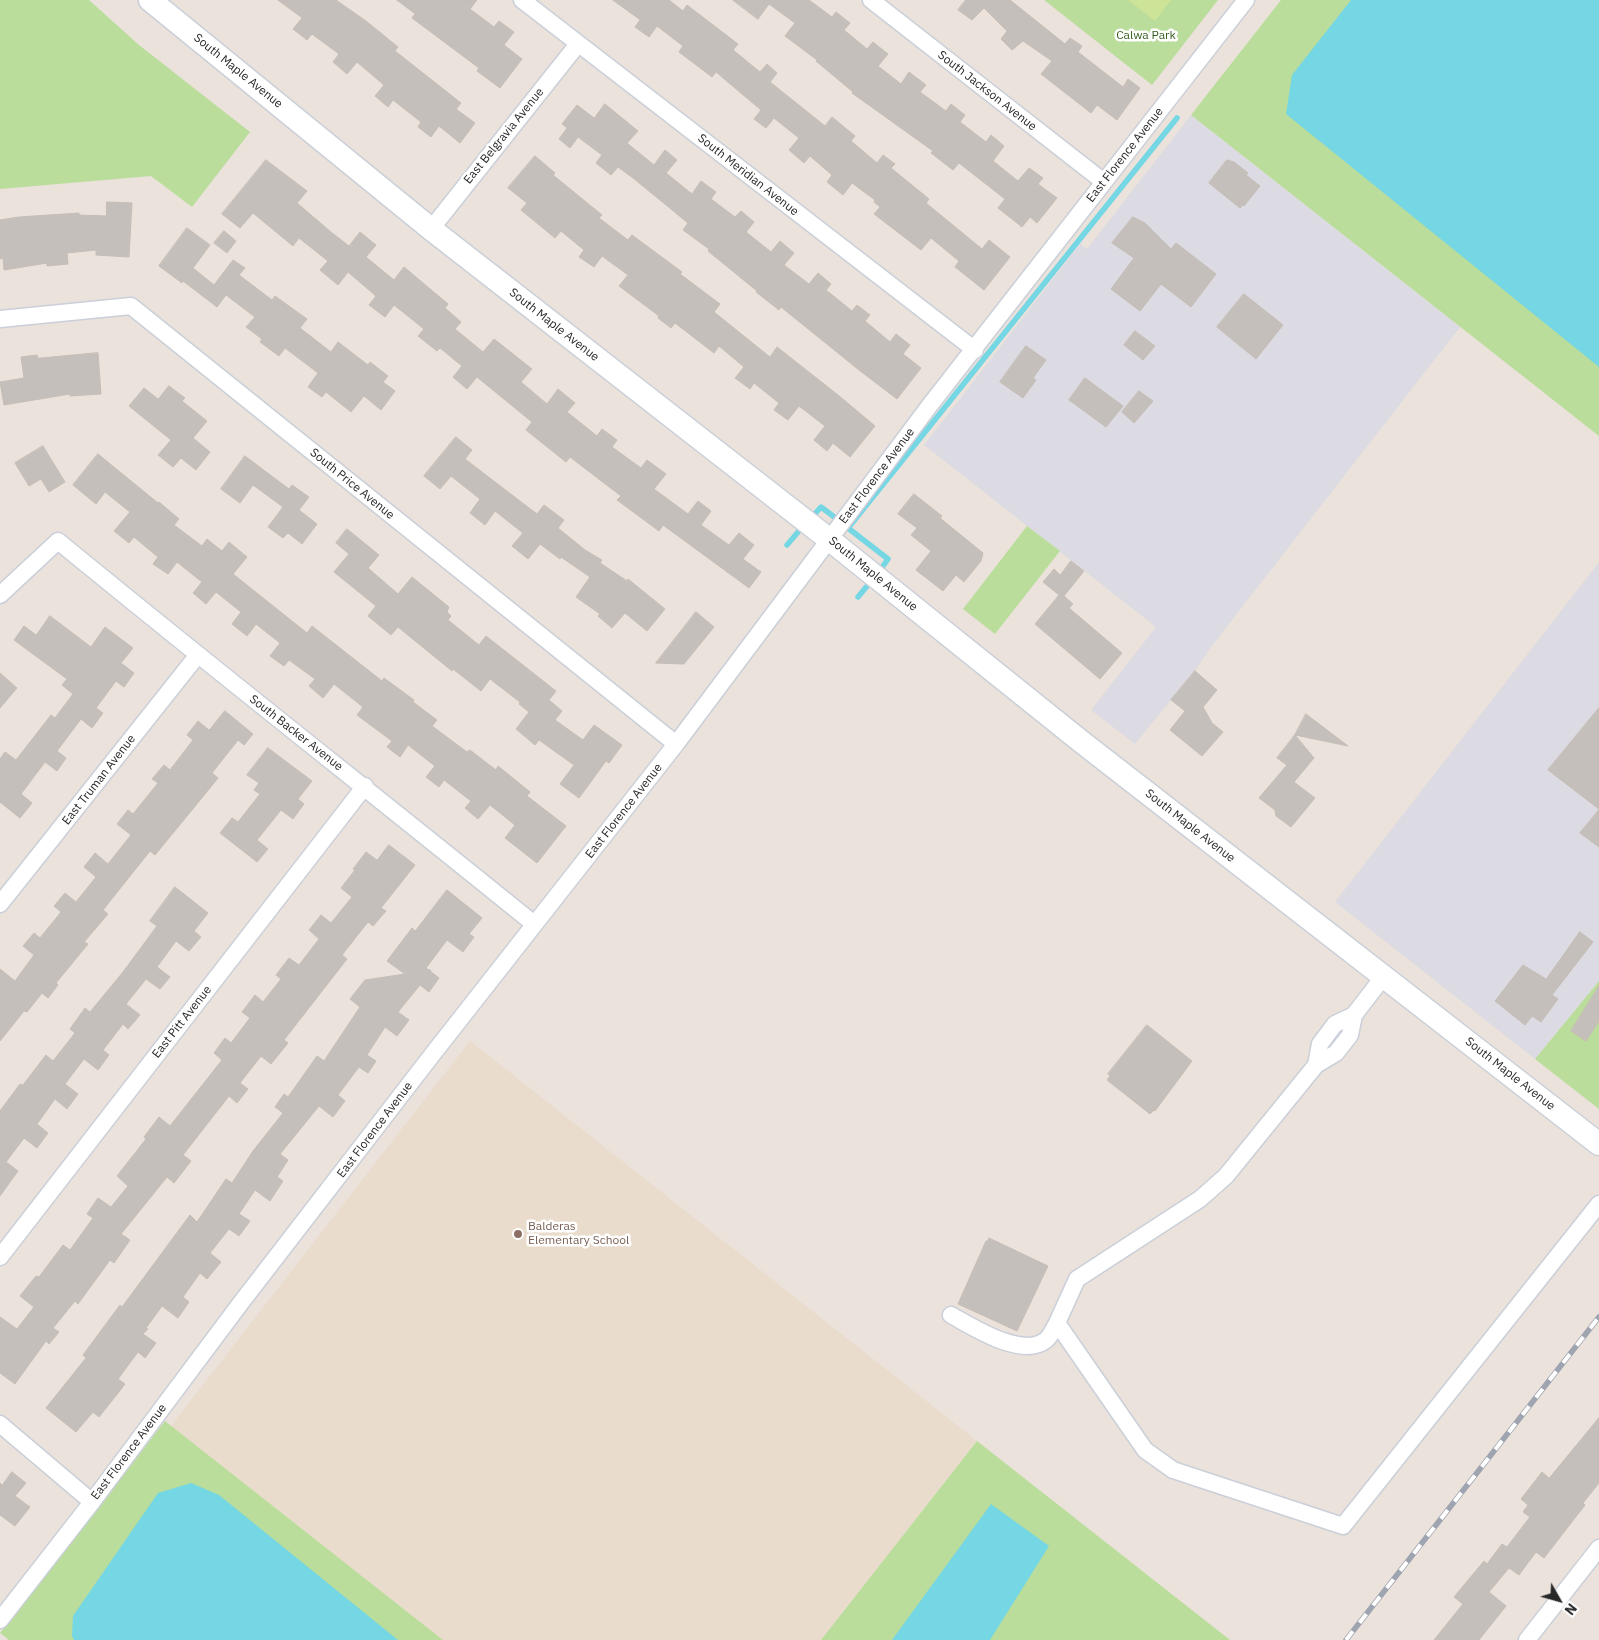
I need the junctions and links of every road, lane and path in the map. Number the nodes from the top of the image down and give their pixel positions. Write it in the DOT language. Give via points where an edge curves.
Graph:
graph roads {
  1 [pos="150,0"];
  2 [pos="522,0"];
  3 [pos="871,0"];
  4 [pos="1246,0"];
  5 [pos="578,44"];
  6 [pos="1104,182"];
  7 [pos="431,229"];
  8 [pos="0,319"];
  9 [pos="974,350"];
  10 [pos="830,540"];
  11 [pos="0,596"];
  12 [pos="197,656"];
  13 [pos="676,744"];
  14 [pos="364,786"];
  15 [pos="0,904"];
  16 [pos="534,924"];
  17 [pos="1384,976"];
  18 [pos="1599,1144"];
  19 [pos="1599,1204"];
  20 [pos="0,1257"];
  21 [pos="951,1315"];
  22 [pos="1057,1323"];
  23 [pos="0,1424"];
  24 [pos="92,1502"];
  25 [pos="1599,1548"];
  26 [pos="0,1620"];
  27 [pos="1526,1640"];
  1 -- 7 [label="main road, South Maple Avenue"];
  2 -- 5 [label="street, South Meridian Avenue"];
  3 -- 6 [label="street, South Jackson Avenue"];
  4 -- 6 [label="street, East Florence Avenue"];
  5 -- 7 [label="street, East Belgravia Avenue"];
  5 -- 9 [label="street, South Meridian Avenue"];
  6 -- 9 [label="street, East Florence Avenue"];
  7 -- 10 [label="main road, South Maple Avenue"];
  8 -- 13 [label="street, South Price Avenue" via="131,306"];
  9 -- 10 [label="street, East Florence Avenue"];
  10 -- 13 [label="street, East Florence Avenue"];
  10 -- 17 [label="main road, South Maple Avenue" via="1083,743"];
  11 -- 12 [label="street, South Backer Avenue" via="58,541"];
  12 -- 14 [label="street, South Backer Avenue"];
  12 -- 15 [label="street, East Truman Avenue"];
  13 -- 16 [label="street, East Florence Avenue"];
  14 -- 16 [label="street, South Backer Avenue"];
  14 -- 20 [label="street, East Pitt Avenue"];
  16 -- 24 [label="street, East Florence Avenue" via="240,1304"];
  17 -- 18 [label="main road, South Maple Avenue"];
  17 -- 22 [label="street" via="1354,1015 1335,1024 1320,1044 1316,1065 1226,1176 1200,1199 1076,1279"];
  19 -- 22 [label="street" via="1343,1526 1174,1470 1146,1450"];
  21 -- 22 [label="street" via="992,1337 1015,1345 1034,1345 1047,1340"];
  23 -- 24 [label="street"];
  24 -- 26 [label="street, East Florence Avenue"];
  25 -- 27 [label="street"];
}
